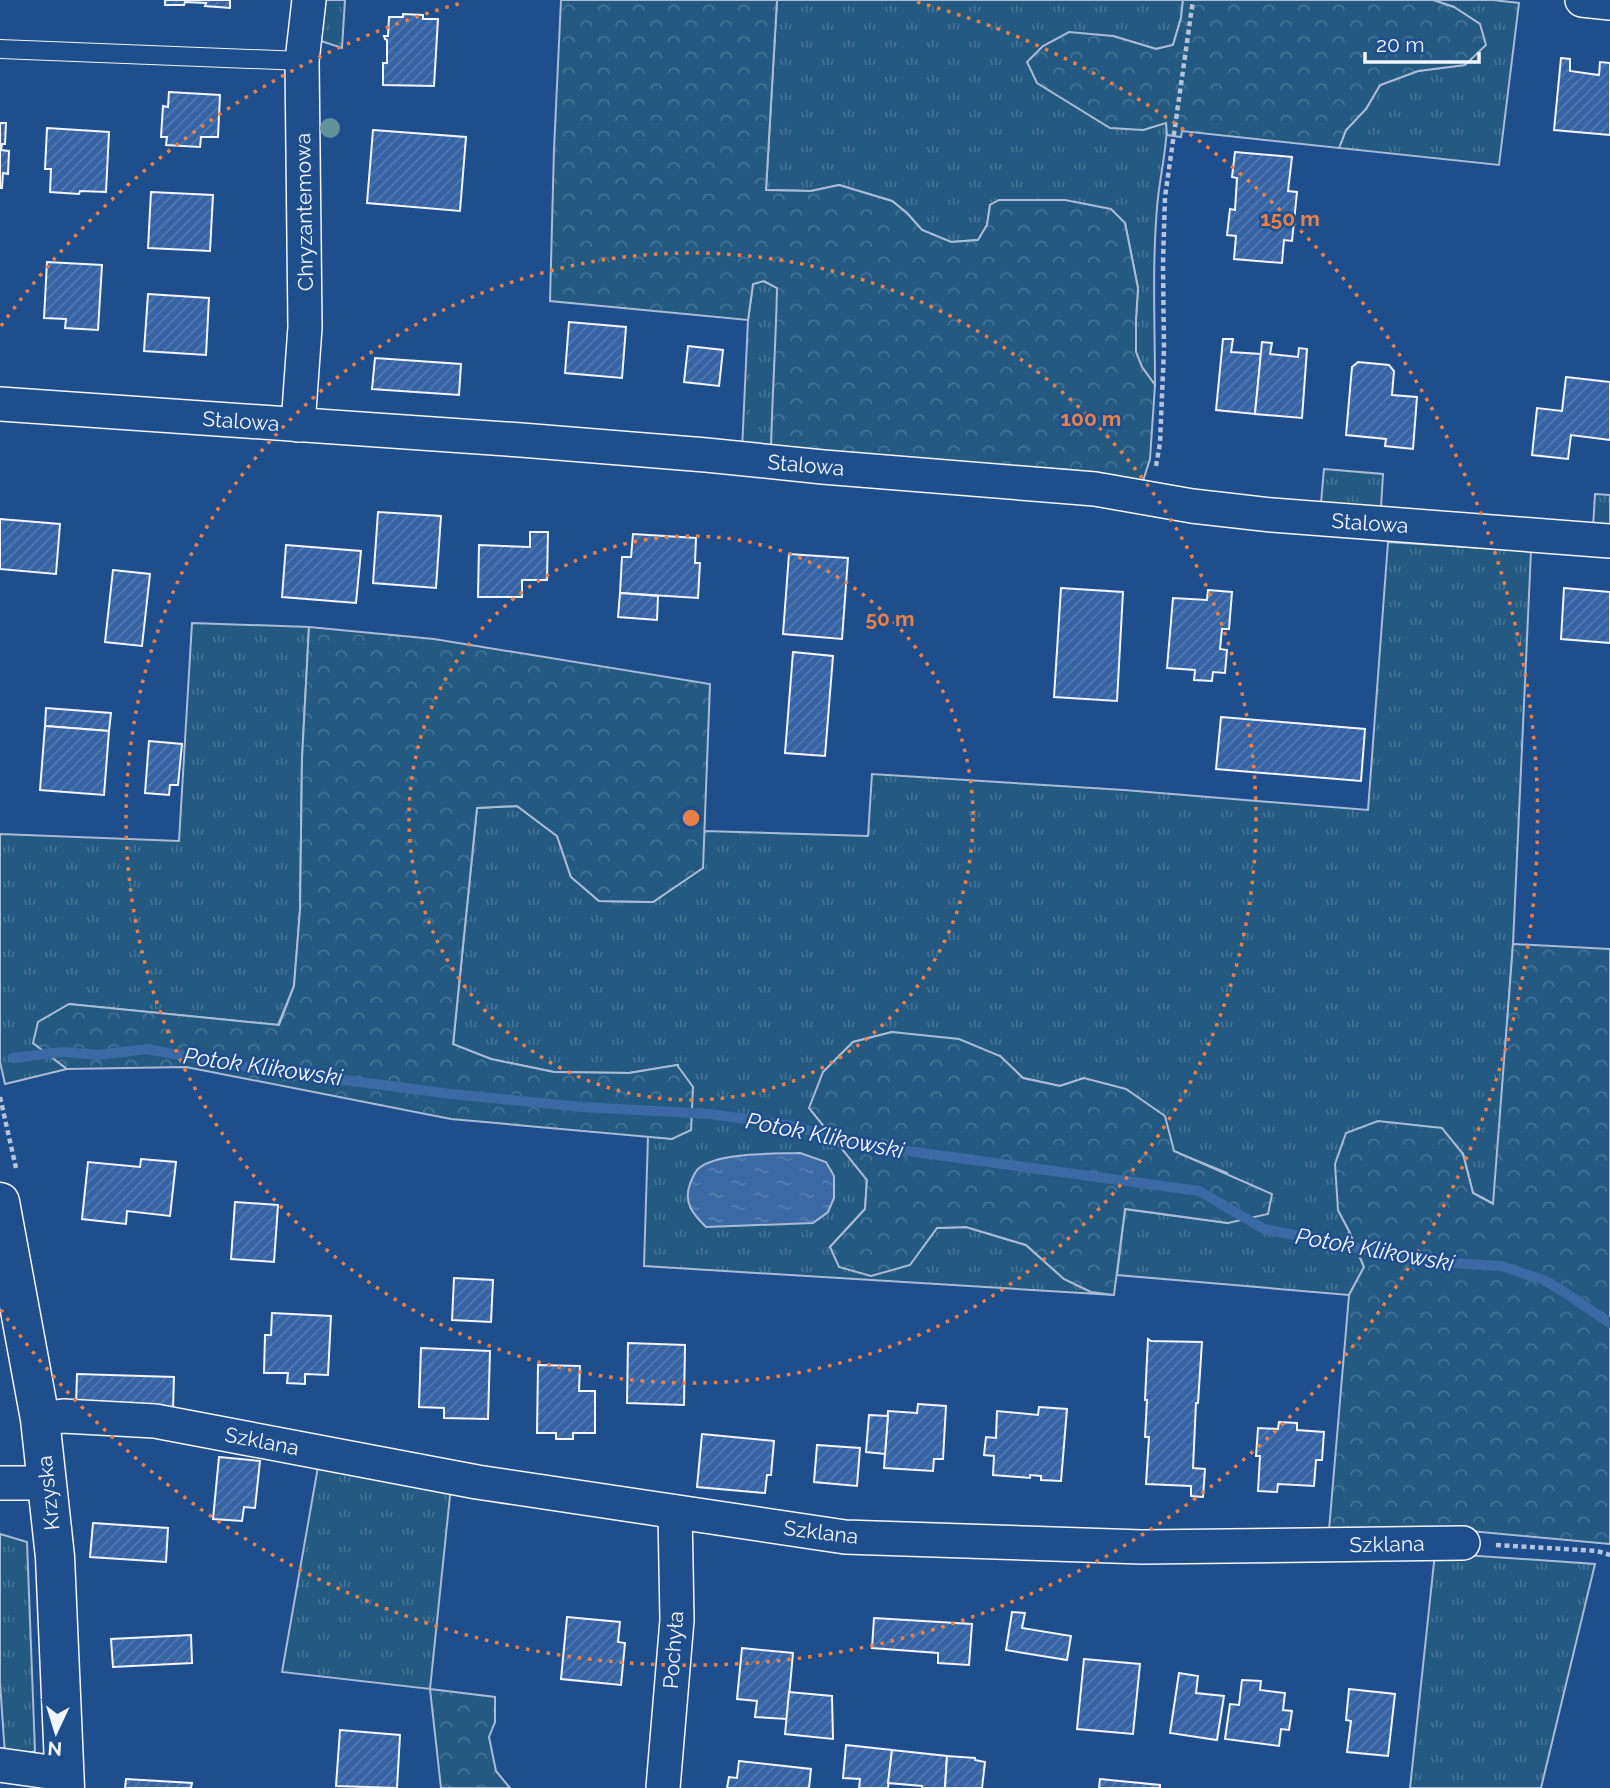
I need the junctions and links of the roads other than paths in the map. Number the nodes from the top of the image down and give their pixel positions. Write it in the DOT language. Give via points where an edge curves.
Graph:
graph roads {
  1 [pos="309,0"];
  2 [pos="1582,0"];
  3 [pos="1610,3"];
  4 [pos="0,49"];
  5 [pos="302,61"];
  6 [pos="0,404"];
  7 [pos="299,425"];
  8 [pos="1610,541"];
  9 [pos="1,1214"];
  10 [pos="40,1419"];
  11 [pos="0,1482"];
  12 [pos="47,1483"];
  13 [pos="675,1512"];
  14 [pos="1464,1543"];
  15 [pos="0,1765"];
  16 [pos="65,1781"];
  17 [pos="663,1788"];
  1 -- 5 [label="street, Chryzantemowa"];
  2 -- 3 [label="street"];
  4 -- 5 [label="lane"];
  5 -- 7 [label="street, Chryzantemowa" via="305,327"];
  6 -- 7 [label="street, Stalowa"];
  7 -- 8 [label="street, Stalowa" via="1095,489 1272,515"];
  9 -- 10 [label="street, Krzyska"];
  10 -- 12 [label="street, Krzyska"];
  10 -- 13 [label="street, Szklana" via="155,1421 477,1482"];
  11 -- 12 [label="street"];
  12 -- 16 [label="street, Krzyska" via="55,1557"];
  13 -- 14 [label="street, Szklana" via="845,1537 1142,1547"];
  13 -- 17 [label="street, Pochyła" via="677,1620"];
  15 -- 16 [label="street"];
}
